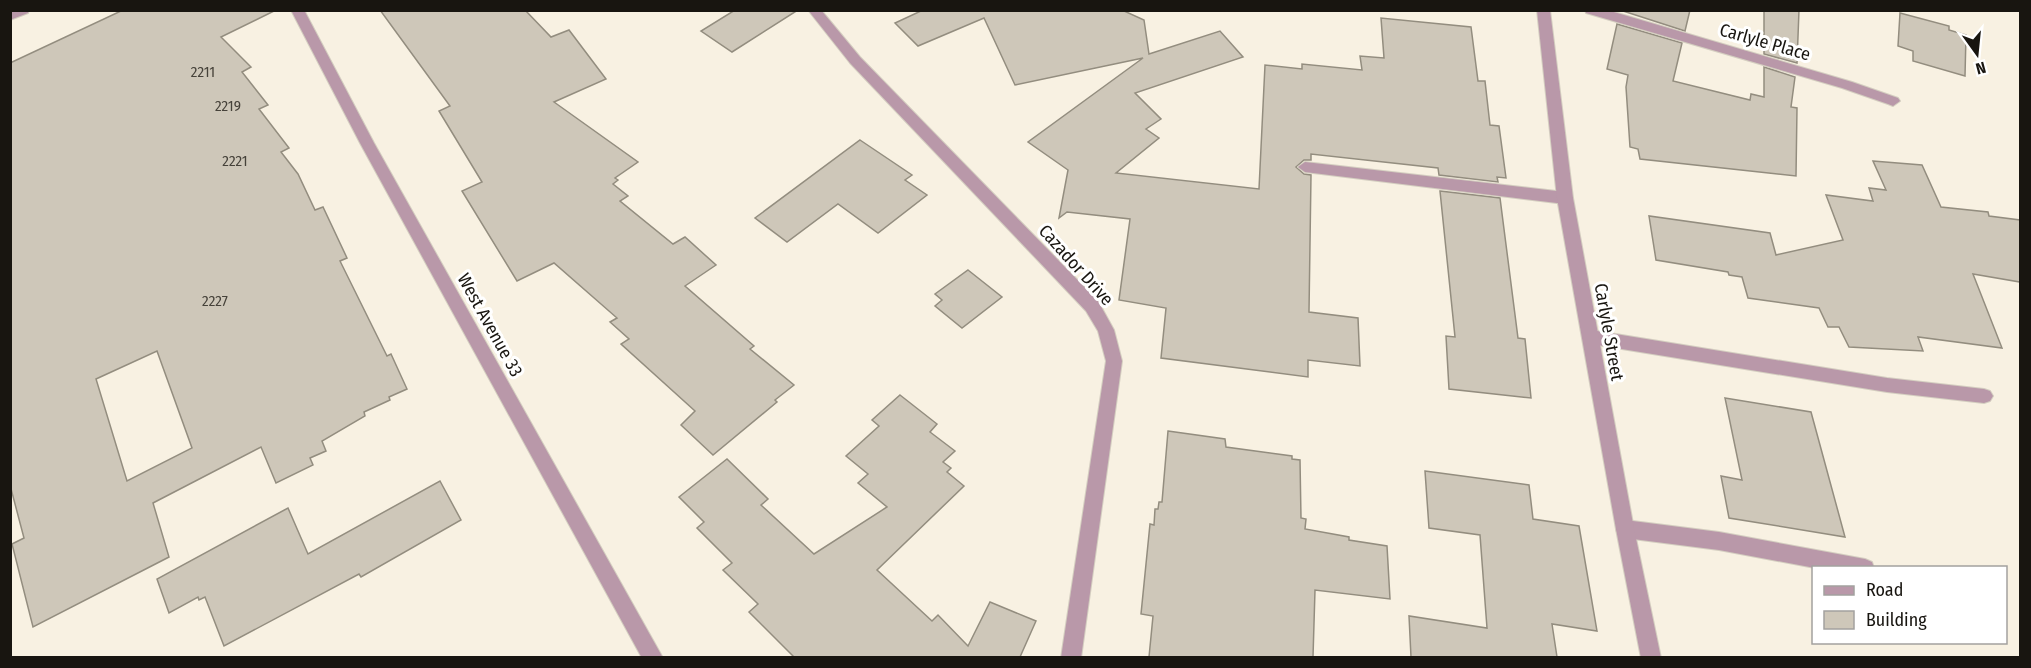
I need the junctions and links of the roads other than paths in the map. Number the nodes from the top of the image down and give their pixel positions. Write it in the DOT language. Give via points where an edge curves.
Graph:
graph roads {
  1 [pos="23,10"];
  2 [pos="297,10"];
  3 [pos="814,10"];
  4 [pos="1543,10"];
  5 [pos="1591,10"];
  6 [pos="10,16"];
  7 [pos="1893,101"];
  8 [pos="1305,167"];
  9 [pos="1565,198"];
  10 [pos="1590,337"];
  11 [pos="1984,396"];
  12 [pos="1625,529"];
  13 [pos="1859,566"];
  14 [pos="653,657"];
  15 [pos="1071,657"];
  16 [pos="1651,657"];
  1 -- 6 [label="street"];
  2 -- 14 [label="street, West Avenue 33"];
  3 -- 15 [label="street, Cazador Drive" via="855,60 1092,306 1106,330 1114,361"];
  4 -- 9 [label="street, Carlyle Street"];
  5 -- 7 [label="street, Carlyle Place"];
  8 -- 9 [label="street"];
  9 -- 10 [label="street, Carlyle Street"];
  10 -- 11 [label="street"];
  10 -- 12 [label="street, Carlyle Street"];
  12 -- 13 [label="street"];
  12 -- 16 [label="street, Carlyle Street"];
}
